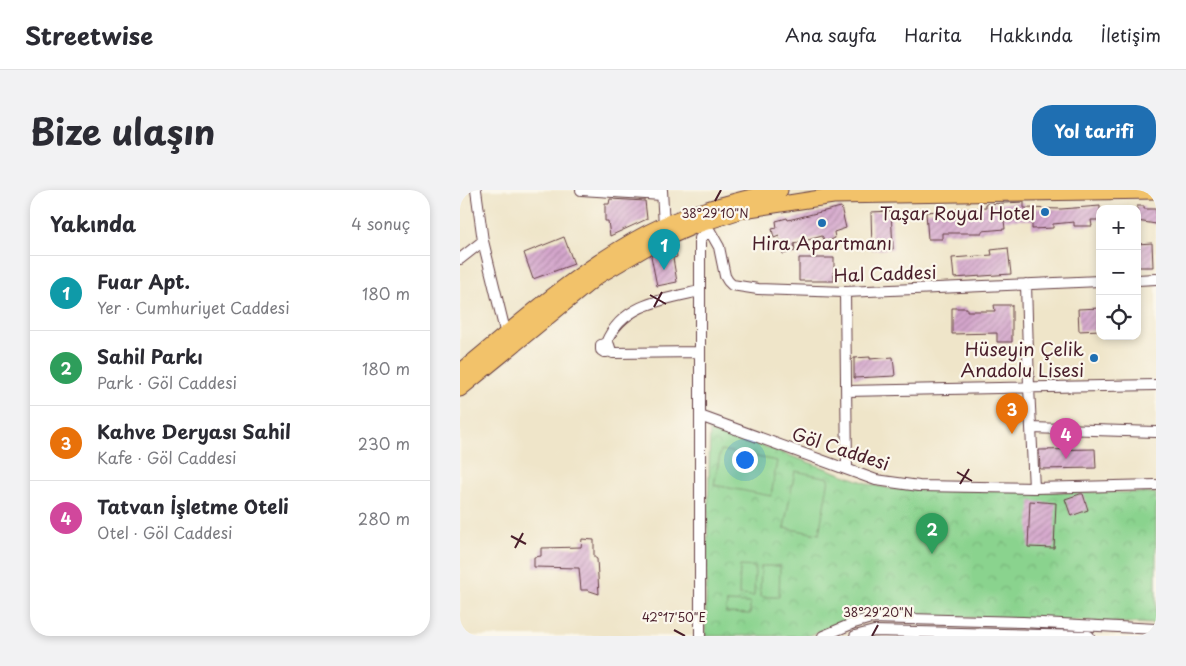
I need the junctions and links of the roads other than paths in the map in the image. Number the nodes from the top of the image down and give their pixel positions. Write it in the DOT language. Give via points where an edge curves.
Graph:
graph roads {
  1 [pos="476,190"];
  2 [pos="581,190"];
  3 [pos="780,190"];
  4 [pos="1156,191"];
  5 [pos="662,192"];
  6 [pos="703,222"];
  7 [pos="664,226"];
  8 [pos="484,241"];
  9 [pos="460,259"];
  10 [pos="1156,279"];
  11 [pos="1141,280"];
  12 [pos="1096,281"];
  13 [pos="1026,284"];
  14 [pos="700,291"];
  15 [pos="845,292"];
  16 [pos="506,335"];
  17 [pos="700,352"];
  18 [pos="460,372"];
  19 [pos="1156,385"];
  20 [pos="1028,387"];
  21 [pos="460,389"];
  22 [pos="847,390"];
  23 [pos="700,416"];
  24 [pos="1031,428"];
  25 [pos="1156,432"];
  26 [pos="847,469"];
  27 [pos="1156,486"];
  28 [pos="1034,488"];
  29 [pos="1156,629"];
  30 [pos="700,636"];
  31 [pos="823,636"];
  32 [pos="855,636"];
  33 [pos="1089,636"];
  1 -- 8 [label="street"];
  2 -- 5 [label="street"];
  3 -- 6 [label="highway"];
  4 -- 6 [label="highway" via="833,196 743,210"];
  5 -- 7 [label="street"];
  6 -- 7 [label="highway"];
  6 -- 14 [label="street"];
  6 -- 15 [label="street, Hal Caddesi" via="719,247 725,276 732,285"];
  6 -- 21 [label="highway" via="650,245 598,276"];
  7 -- 16 [label="highway" via="592,266"];
  8 -- 9 [label="street"];
  8 -- 16 [label="street"];
  10 -- 11 [label="street"];
  12 -- 13 [label="street, Hal Caddesi"];
  13 -- 15 [label="street, Hal Caddesi"];
  13 -- 20 [label="street"];
  14 -- 17 [label="street"];
  14 -- 17 [label="street" via="652,301 622,318 611,331 607,347 613,354"];
  15 -- 22 [label="street"];
  16 -- 18 [label="highway"];
  17 -- 23 [label="street"];
  19 -- 20 [label="street"];
  20 -- 22 [label="street"];
  20 -- 24 [label="street"];
  22 -- 26 [label="street"];
  23 -- 26 [label="street, Göl Caddesi"];
  23 -- 30 [label="street"];
  24 -- 25 [label="street"];
  24 -- 28 [label="street"];
  26 -- 28 [label="street, Göl Caddesi" via="876,480 918,486"];
  27 -- 28 [label="street, Göl Caddesi"];
  29 -- 31 [label="street" via="871,618"];
  32 -- 33 [label="street" via="874,631"];
}
